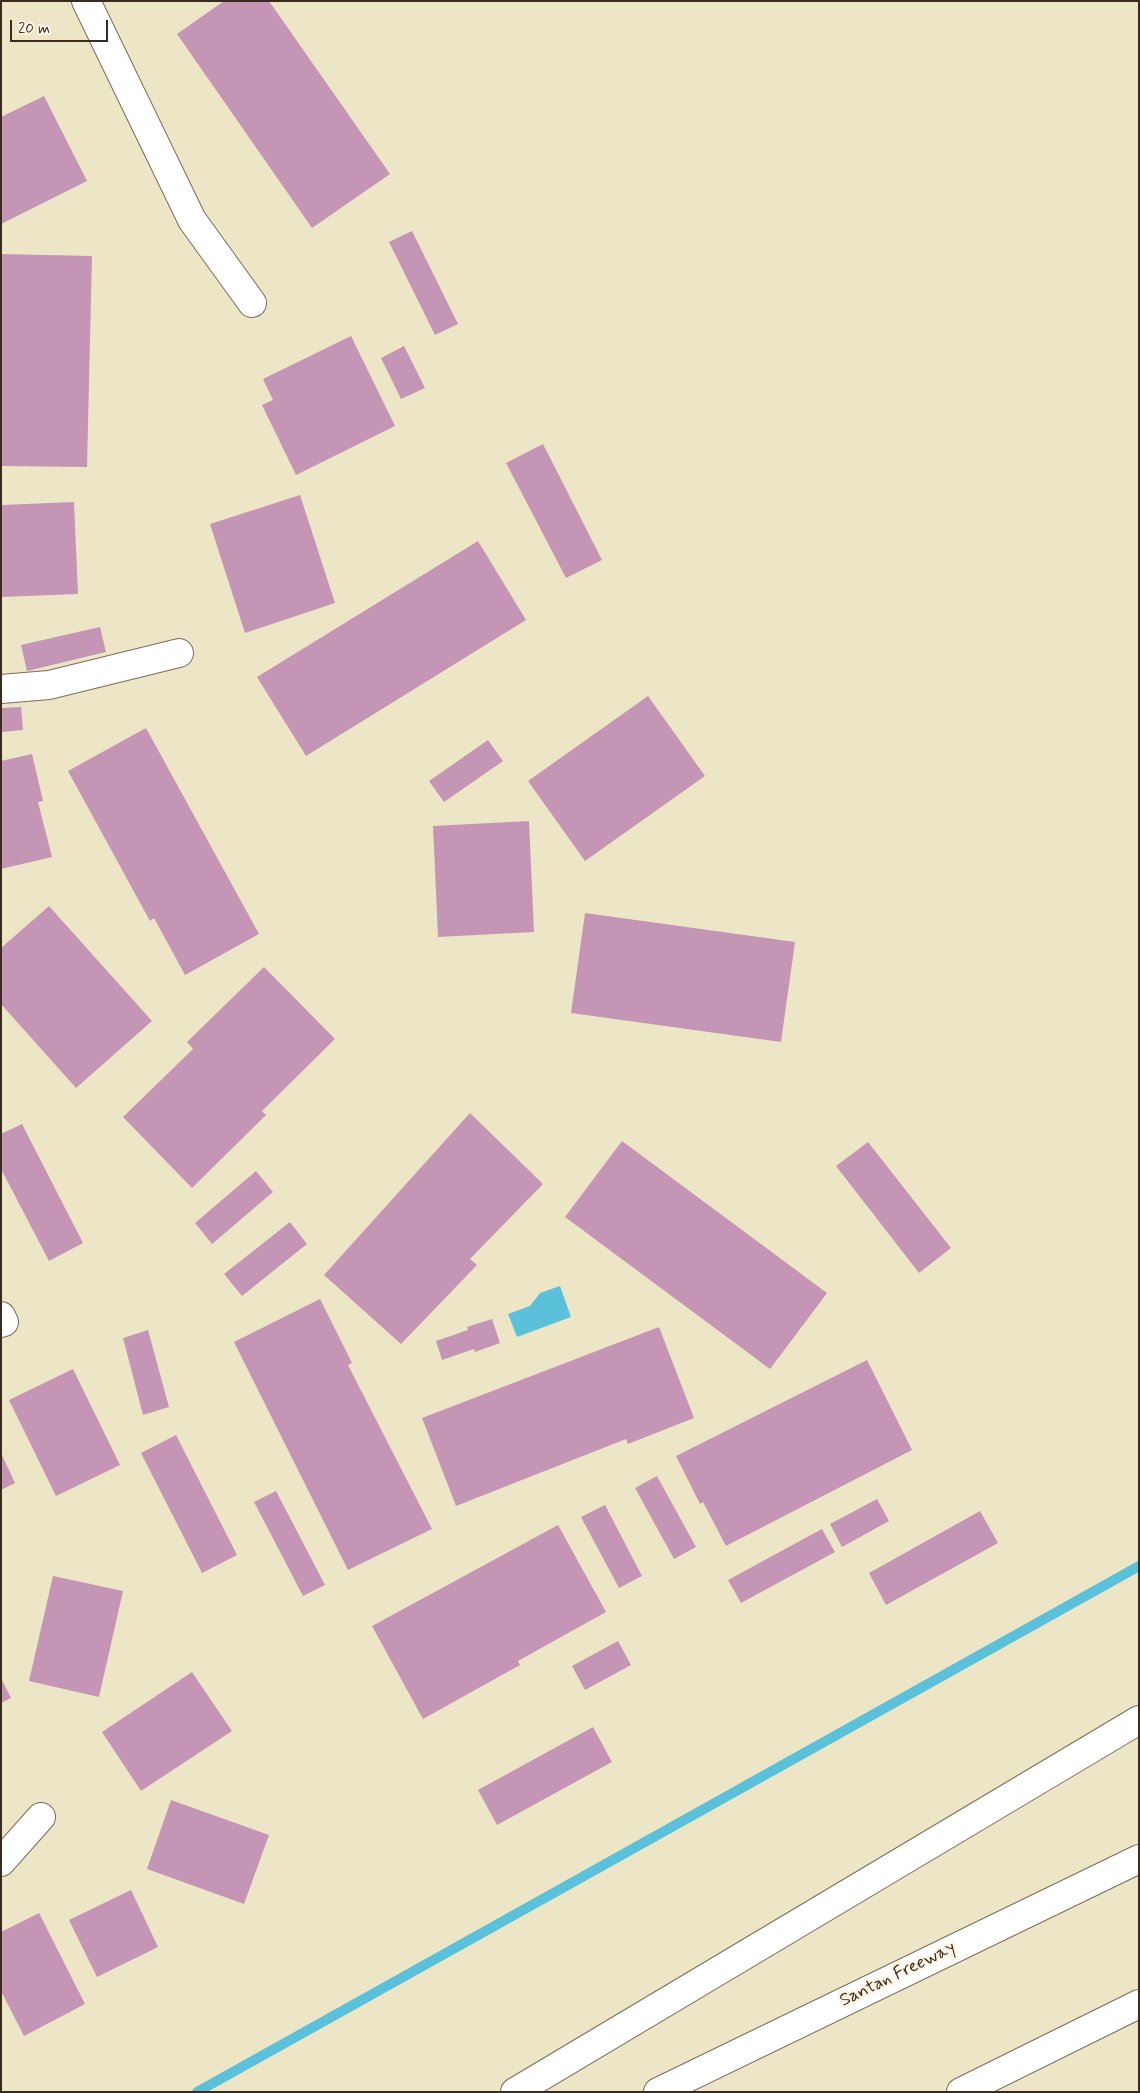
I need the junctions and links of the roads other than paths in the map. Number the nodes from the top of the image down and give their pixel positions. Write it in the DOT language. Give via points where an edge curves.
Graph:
graph roads {
  1 [pos="86,1"];
  2 [pos="252,303"];
  3 [pos="179,653"];
  4 [pos="1,689"];
  5 [pos="1139,1720"];
  6 [pos="41,1817"];
  7 [pos="1139,1859"];
  8 [pos="1,1862"];
  9 [pos="1139,2004"];
  10 [pos="515,2092"];
  11 [pos="658,2092"];
  12 [pos="961,2092"];
  1 -- 2 [label="main road" via="192,220"];
  3 -- 4 [label="main road" via="49,685"];
  5 -- 10 [label="main road"];
  6 -- 8 [label="main road"];
  7 -- 11 [label="main road, Santan Freeway"];
  9 -- 12 [label="main road"];
}
